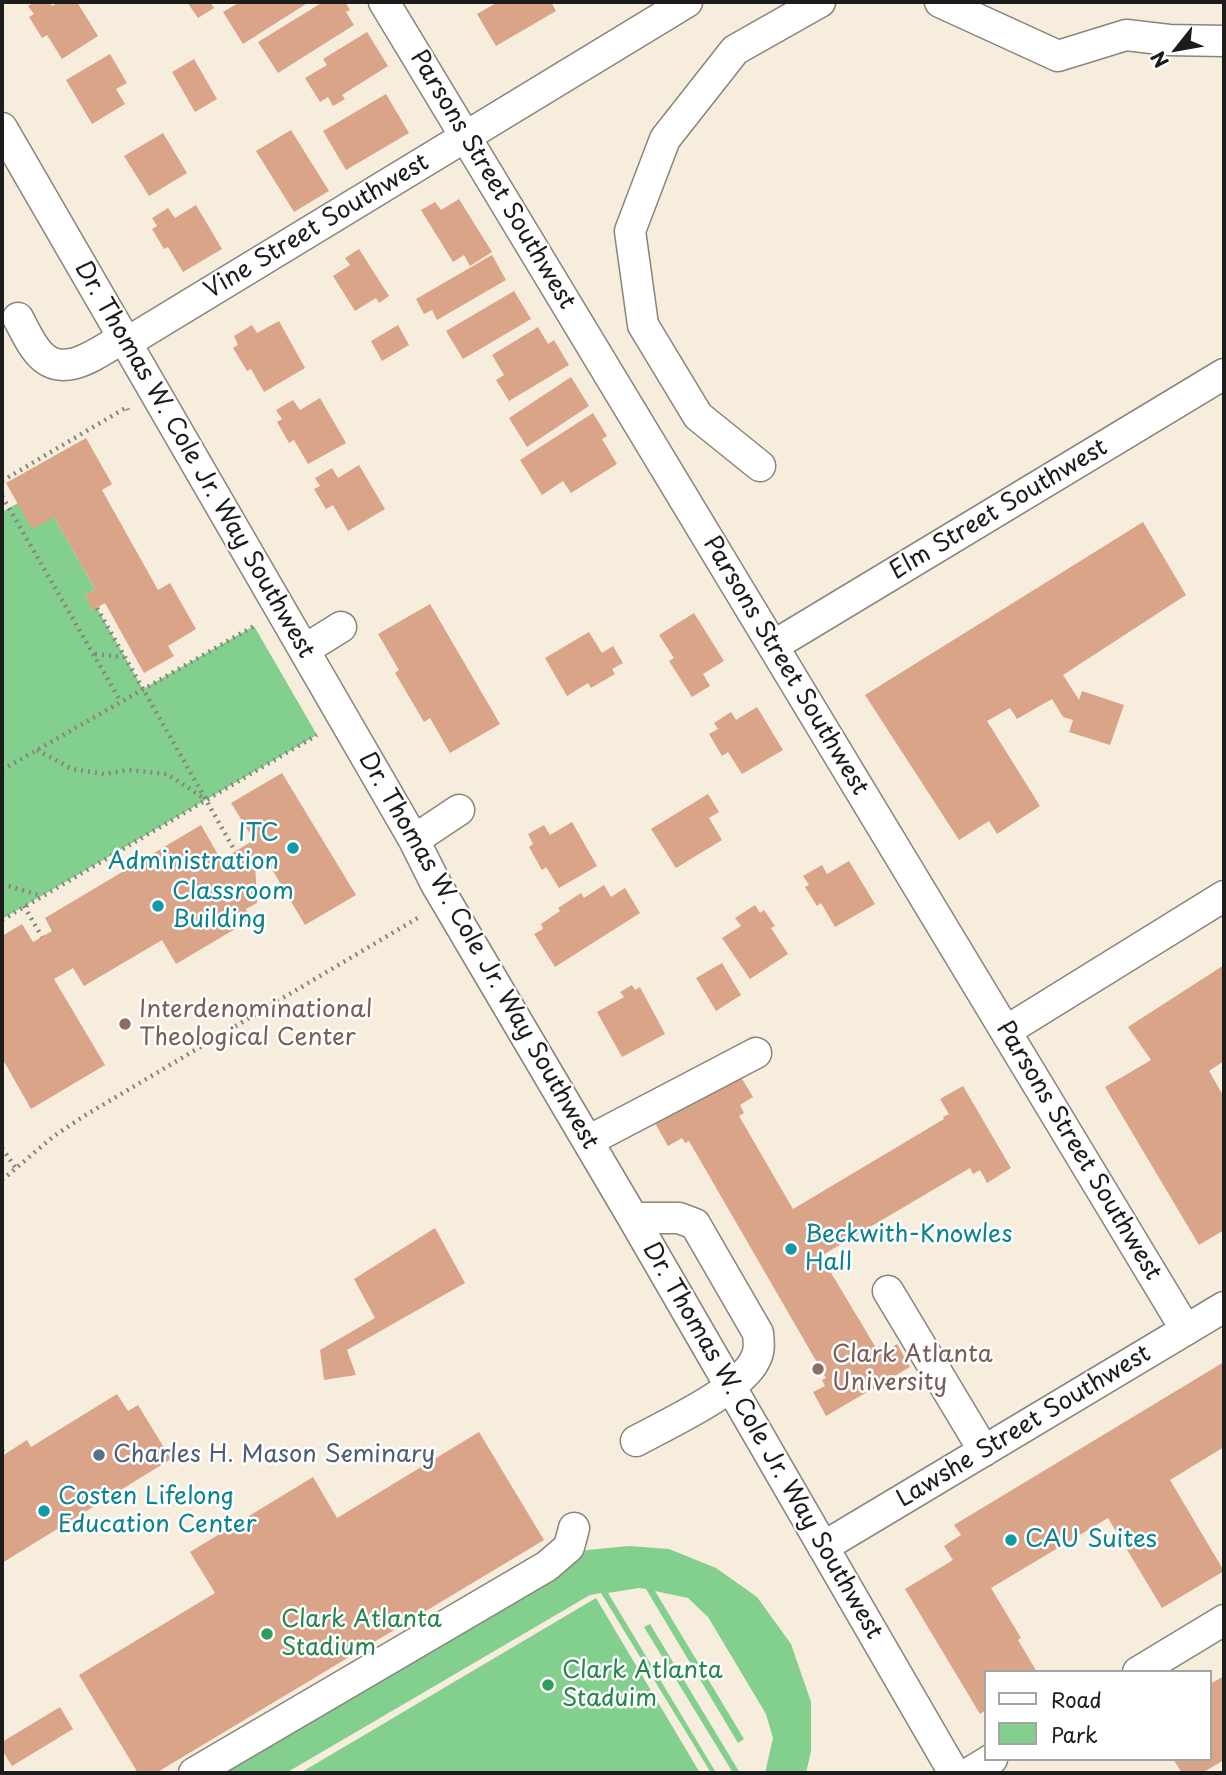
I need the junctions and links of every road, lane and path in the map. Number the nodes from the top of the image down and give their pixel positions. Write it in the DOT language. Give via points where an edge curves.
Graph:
graph roads {
  1 [pos="384,2"];
  2 [pos="687,2"];
  3 [pos="820,2"];
  4 [pos="940,2"];
  5 [pos="1224,41"];
  6 [pos="2,128"];
  7 [pos="465,136"];
  8 [pos="18,318"];
  9 [pos="125,341"];
  10 [pos="1224,374"];
  11 [pos="133,419"];
  12 [pos="760,466"];
  13 [pos="2,481"];
  14 [pos="2,496"];
  15 [pos="97,608"];
  16 [pos="247,614"];
  17 [pos="254,626"];
  18 [pos="341,627"];
  19 [pos="260,637"];
  20 [pos="773,646"];
  21 [pos="303,650"];
  22 [pos="94,654"];
  23 [pos="125,657"];
  24 [pos="144,690"];
  25 [pos="121,702"];
  26 [pos="311,724"];
  27 [pos="317,734"];
  28 [pos="324,746"];
  29 [pos="37,750"];
  30 [pos="2,770"];
  31 [pos="206,799"];
  32 [pos="459,810"];
  33 [pos="414,839"];
  34 [pos="235,851"];
  35 [pos="2,884"];
  36 [pos="43,896"];
  37 [pos="1224,896"];
  38 [pos="24,906"];
  39 [pos="419,906"];
  40 [pos="2,920"];
  41 [pos="42,937"];
  42 [pos="1006,1031"];
  43 [pos="756,1053"];
  44 [pos="588,1141"];
  45 [pos="2,1148"];
  46 [pos="15,1168"];
  47 [pos="2,1180"];
  48 [pos="633,1217"];
  49 [pos="888,1291"];
  50 [pos="1224,1307"];
  51 [pos="1186,1329"];
  52 [pos="731,1387"];
  53 [pos="636,1441"];
  54 [pos="984,1451"];
  55 [pos="574,1528"];
  56 [pos="823,1547"];
  57 [pos="1224,1620"];
  58 [pos="1141,1670"];
  59 [pos="989,1761"];
  60 [pos="194,1773"];
  61 [pos="954,1773"];
  62 [pos="969,1773"];
  1 -- 7 [label="street, Parsons Street Southwest"];
  2 -- 7 [label="street, Vine Street Southwest"];
  3 -- 12 [label="street" via="735,50 665,139 630,231 643,325 698,416"];
  4 -- 5 [label="street" via="1058,56 1126,35"];
  6 -- 9 [label="street, Dr. Thomas W. Cole Jr. Way Southwest"];
  7 -- 9 [label="street, Vine Street Southwest"];
  7 -- 20 [label="street, Parsons Street Southwest"];
  8 -- 9 [label="street, Vine Street Southwest" via="39,354 57,365 78,363"];
  9 -- 21 [label="street, Dr. Thomas W. Cole Jr. Way Southwest"];
  10 -- 20 [label="street, Elm Street Southwest"];
  11 -- 13 [label="path" via="127,407"];
  14 -- 22 [label="path"];
  15 -- 23 [label="path"];
  16 -- 17 [label="path"];
  17 -- 19 [label="path"];
  17 -- 24 [label="path"];
  18 -- 21 [label="street"];
  20 -- 42 [label="street, Parsons Street Southwest"];
  21 -- 33 [label="street, Dr. Thomas W. Cole Jr. Way Southwest"];
  22 -- 23 [label="path"];
  22 -- 25 [label="path"];
  23 -- 24 [label="path"];
  24 -- 25 [label="path"];
  24 -- 31 [label="path"];
  25 -- 29 [label="path"];
  26 -- 27 [label="path"];
  27 -- 28 [label="path"];
  27 -- 31 [label="path"];
  29 -- 30 [label="path"];
  29 -- 31 [label="path" via="80,771 167,774"];
  31 -- 34 [label="path"];
  31 -- 36 [label="path"];
  32 -- 33 [label="street"];
  33 -- 44 [label="street, Dr. Thomas W. Cole Jr. Way Southwest"];
  35 -- 36 [label="path"];
  36 -- 38 [label="path"];
  37 -- 42 [label="street"];
  38 -- 40 [label="path"];
  38 -- 41 [label="path"];
  39 -- 46 [label="path" via="424,915 84,1116"];
  42 -- 51 [label="street, Parsons Street Southwest"];
  43 -- 44 [label="street"];
  44 -- 48 [label="street, Dr. Thomas W. Cole Jr. Way Southwest"];
  45 -- 46 [label="path"];
  46 -- 47 [label="path"];
  48 -- 52 [label="street, Dr. Thomas W. Cole Jr. Way Southwest"];
  48 -- 52 [label="street" via="679,1218 695,1224 758,1333 754,1362"];
  49 -- 54 [label="street"];
  50 -- 51 [label="street, Lawshe Street Southwest"];
  51 -- 54 [label="street, Lawshe Street Southwest"];
  52 -- 53 [label="street"];
  52 -- 56 [label="street, Dr. Thomas W. Cole Jr. Way Southwest"];
  54 -- 56 [label="street, Lawshe Street Southwest"];
  55 -- 60 [label="street" via="569,1547 547,1566"];
  56 -- 61 [label="street, Dr. Thomas W. Cole Jr. Way Southwest"];
  57 -- 58 [label="street"];
  59 -- 62 [label="street"];
}
